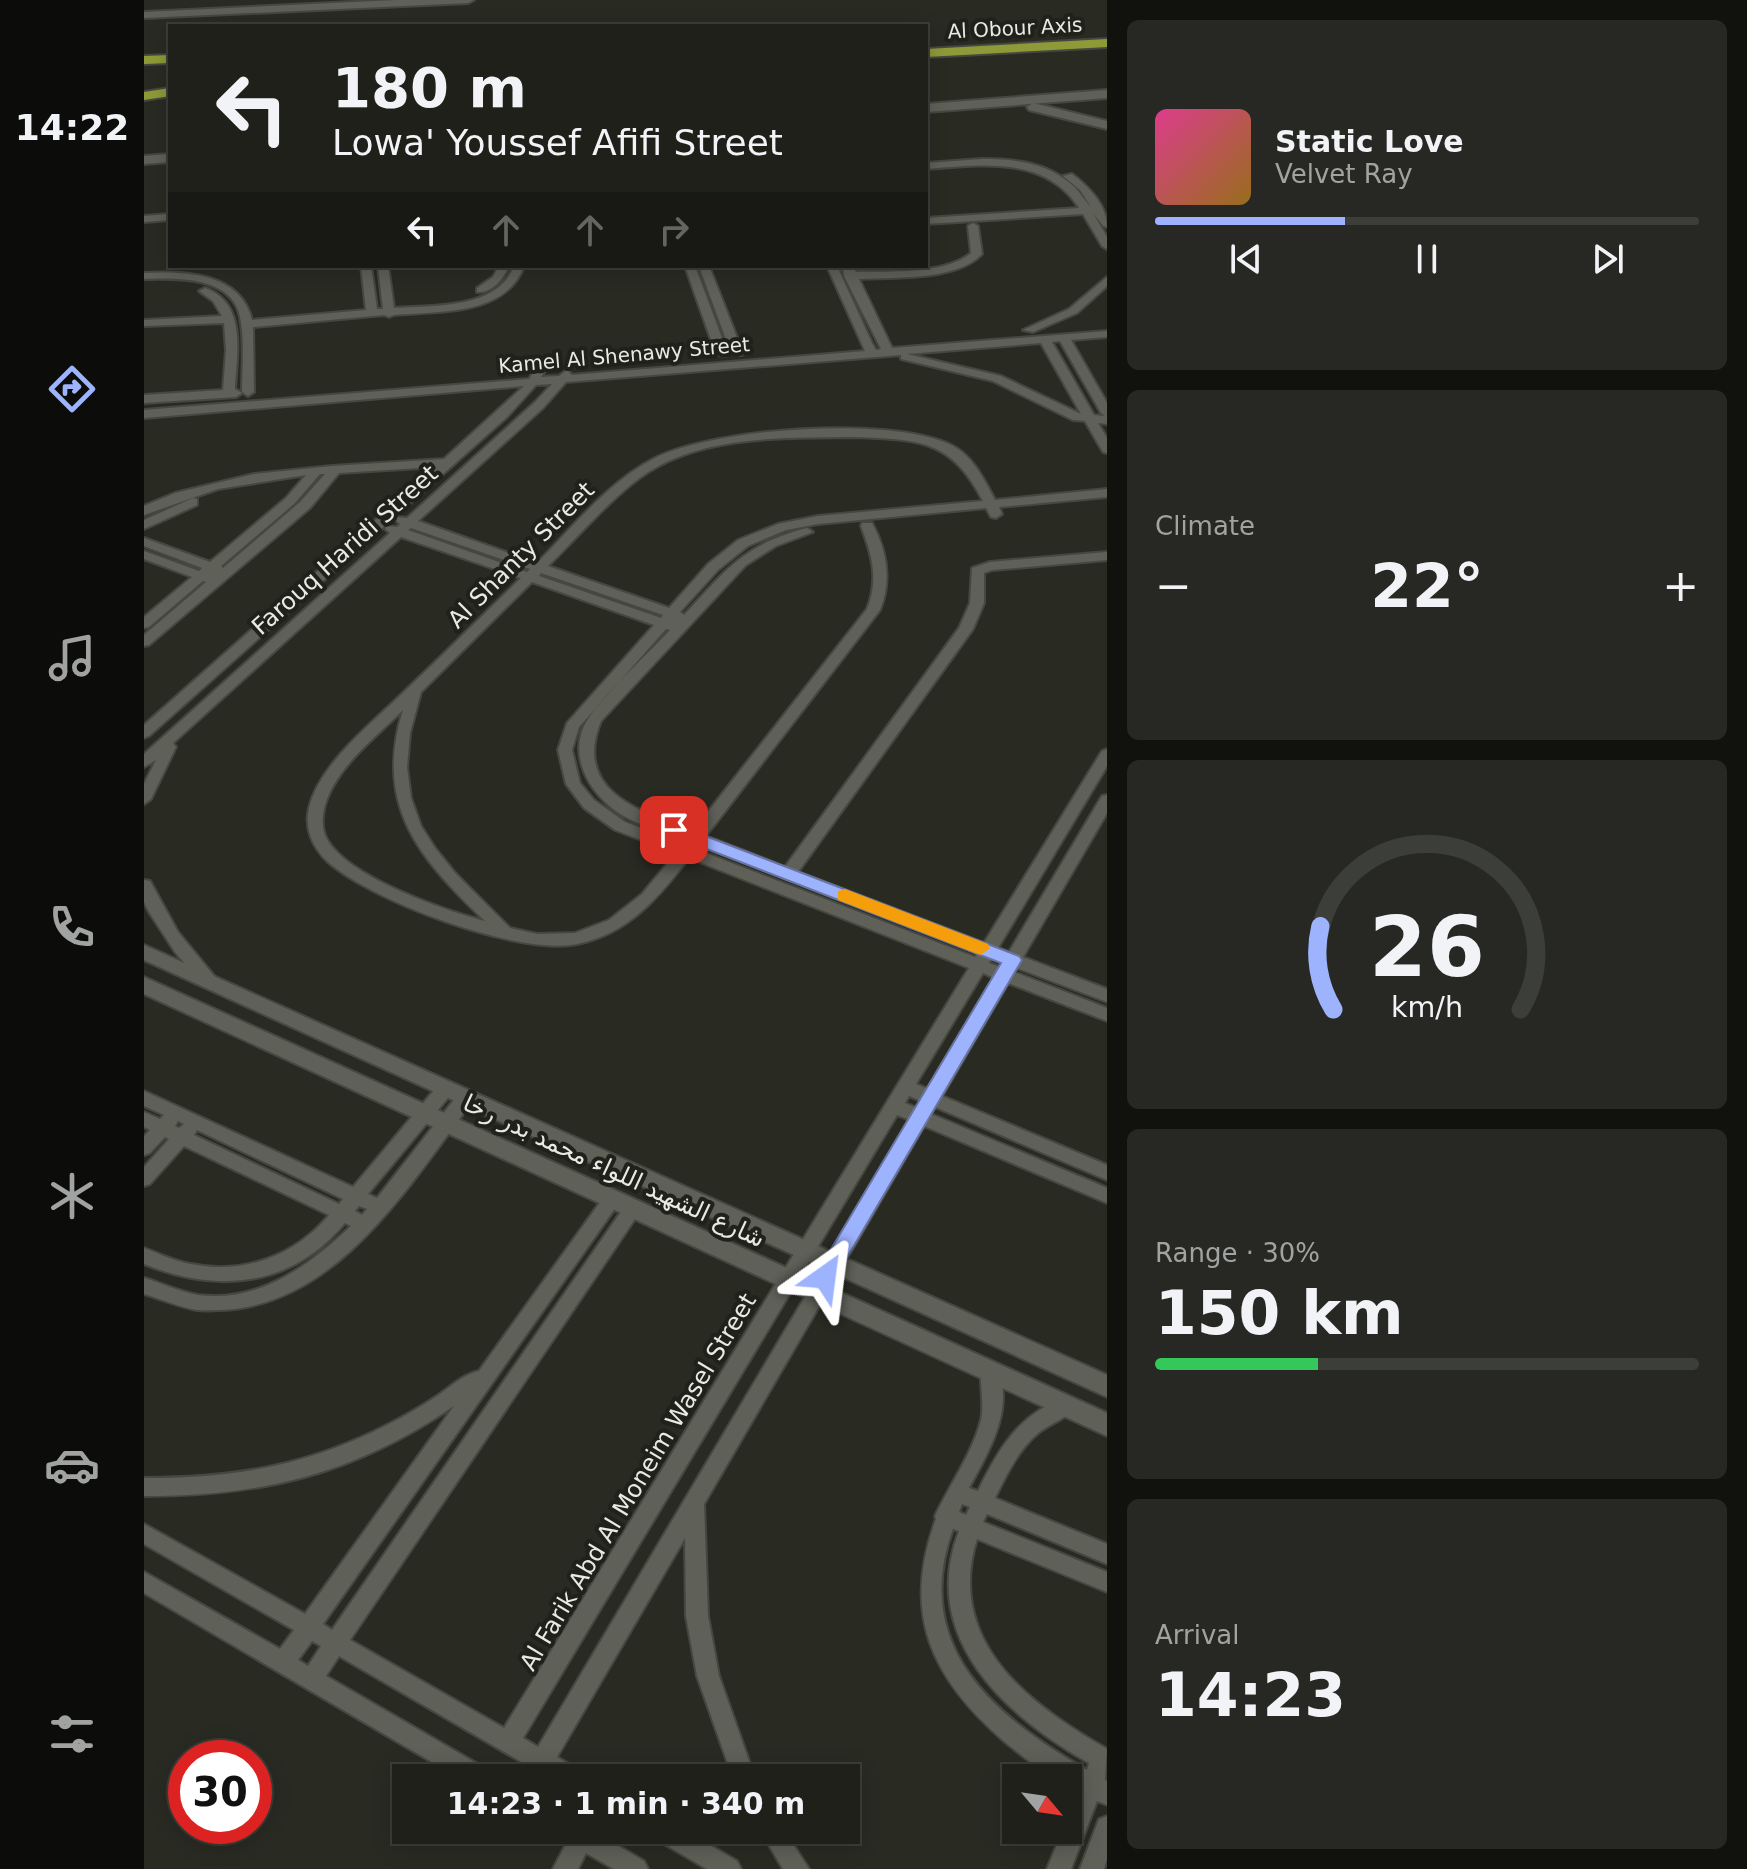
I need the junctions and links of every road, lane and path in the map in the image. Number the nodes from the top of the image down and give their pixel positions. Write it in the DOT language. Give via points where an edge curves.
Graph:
graph roads {
  1 [pos="295,0"];
  2 [pos="468,0"];
  3 [pos="144,6"];
  4 [pos="144,15"];
  5 [pos="1107,33"];
  6 [pos="928,42"];
  7 [pos="1107,43"];
  8 [pos="928,53"];
  9 [pos="168,59"];
  10 [pos="144,60"];
  11 [pos="168,68"];
  12 [pos="144,70"];
  13 [pos="1107,87"];
  14 [pos="168,92"];
  15 [pos="1107,94"];
  16 [pos="144,96"];
  17 [pos="928,101"];
  18 [pos="997,104"];
  19 [pos="928,108"];
  20 [pos="1107,125"];
  21 [pos="168,151"];
  22 [pos="144,153"];
  23 [pos="168,158"];
  24 [pos="144,160"];
  25 [pos="928,163"];
  26 [pos="168,211"];
  27 [pos="144,213"];
  28 [pos="1099,215"];
  29 [pos="168,217"];
  30 [pos="144,219"];
  31 [pos="928,221"];
  32 [pos="973,226"];
  33 [pos="928,229"];
  34 [pos="1107,246"];
  35 [pos="366,268"];
  36 [pos="383,268"];
  37 [pos="503,268"];
  38 [pos="518,268"];
  39 [pos="691,268"];
  40 [pos="705,268"];
  41 [pos="833,268"];
  42 [pos="849,271"];
  43 [pos="144,276"];
  44 [pos="1107,280"];
  45 [pos="144,284"];
  46 [pos="389,310"];
  47 [pos="372,311"];
  48 [pos="246,320"];
  49 [pos="144,323"];
  50 [pos="230,323"];
  51 [pos="1107,324"];
  52 [pos="1029,330"];
  53 [pos="144,331"];
  54 [pos="1107,334"];
  55 [pos="1064,338"];
  56 [pos="1045,339"];
  57 [pos="885,347"];
  58 [pos="869,348"];
  59 [pos="737,353"];
  60 [pos="722,354"];
  61 [pos="567,372"];
  62 [pos="538,374"];
  63 [pos="248,392"];
  64 [pos="229,393"];
  65 [pos="144,399"];
  66 [pos="1106,412"];
  67 [pos="144,414"];
  68 [pos="1088,415"];
  69 [pos="1107,449"];
  70 [pos="447,463"];
  71 [pos="435,474"];
  72 [pos="330,477"];
  73 [pos="312,478"];
  74 [pos="1107,493"];
  75 [pos="1107,504"];
  76 [pos="993,509"];
  77 [pos="144,511"];
  78 [pos="383,520"];
  79 [pos="144,525"];
  80 [pos="867,526"];
  81 [pos="404,527"];
  82 [pos="144,542"];
  83 [pos="144,555"];
  84 [pos="1107,556"];
  85 [pos="534,572"];
  86 [pos="214,574"];
  87 [pos="667,618"];
  88 [pos="144,624"];
  89 [pos="682,624"];
  90 [pos="144,642"];
  91 [pos="417,688"];
  92 [pos="181,729"];
  93 [pos="144,733"];
  94 [pos="1107,754"];
  95 [pos="144,762"];
  96 [pos="144,799"];
  97 [pos="1107,800"];
  98 [pos="691,845"];
  99 [pos="788,874"];
  100 [pos="144,885"];
  101 [pos="509,935"];
  102 [pos="144,952"];
  103 [pos="983,958"];
  104 [pos="1008,968"];
  105 [pos="209,981"];
  106 [pos="144,985"];
  107 [pos="1107,996"];
  108 [pos="1107,1015"];
  109 [pos="905,1087"];
  110 [pos="456,1092"];
  111 [pos="144,1098"];
  112 [pos="931,1098"];
  113 [pos="894,1106"];
  114 [pos="176,1113"];
  115 [pos="425,1113"];
  116 [pos="920,1117"];
  117 [pos="144,1119"];
  118 [pos="195,1122"];
  119 [pos="446,1123"];
  120 [pos="162,1128"];
  121 [pos="181,1138"];
  122 [pos="144,1148"];
  123 [pos="1107,1173"];
  124 [pos="144,1179"];
  125 [pos="1107,1196"];
  126 [pos="356,1197"];
  127 [pos="612,1199"];
  128 [pos="379,1207"];
  129 [pos="633,1208"];
  130 [pos="342,1213"];
  131 [pos="365,1224"];
  132 [pos="806,1250"];
  133 [pos="144,1256"];
  134 [pos="834,1262"];
  135 [pos="788,1279"];
  136 [pos="144,1286"];
  137 [pos="816,1292"];
  138 [pos="490,1371"];
  139 [pos="989,1371"];
  140 [pos="1107,1386"];
  141 [pos="1066,1406"];
  142 [pos="1107,1425"];
  143 [pos="144,1487"];
  144 [pos="957,1492"];
  145 [pos="694,1500"];
  146 [pos="982,1503"];
  147 [pos="945,1516"];
  148 [pos="972,1527"];
  149 [pos="144,1533"];
  150 [pos="1107,1554"];
  151 [pos="144,1582"];
  152 [pos="1107,1582"];
  153 [pos="308,1627"];
  154 [pos="336,1643"];
  155 [pos="283,1663"];
  156 [pos="311,1679"];
  157 [pos="508,1742"];
  158 [pos="1104,1760"];
  159 [pos="542,1761"];
  160 [pos="456,1764"];
  161 [pos="547,1764"];
  162 [pos="739,1764"];
  163 [pos="1099,1790"];
  164 [pos="1107,1827"];
  165 [pos="573,1844"];
  166 [pos="588,1844"];
  167 [pos="686,1844"];
  168 [pos="780,1844"];
  169 [pos="611,1863"];
  170 [pos="565,1869"];
  171 [pos="636,1869"];
  172 [pos="729,1869"];
  173 [pos="797,1869"];
  174 [pos="1059,1869"];
  175 [pos="1092,1869"];
  1 -- 3 [label="street"];
  2 -- 4 [label="street"];
  5 -- 6 [label="highway, Al Obour Axis"];
  7 -- 8 [label="highway, Al Obour Axis"];
  9 -- 10 [label="highway"];
  11 -- 12 [label="highway"];
  13 -- 17 [label="street"];
  14 -- 16 [label="highway"];
  15 -- 18 [label="street"];
  18 -- 19 [label="street"];
  18 -- 20 [label="street"];
  21 -- 22 [label="street"];
  23 -- 24 [label="street"];
  25 -- 28 [label="street" via="1029,167 1066,184"];
  26 -- 27 [label="street"];
  28 -- 31 [label="street"];
  28 -- 32 [label="street"];
  28 -- 34 [label="street"];
  29 -- 30 [label="street"];
  32 -- 33 [label="street"];
  32 -- 42 [label="street" via="977,254 968,263 949,269"];
  35 -- 47 [label="street"];
  36 -- 46 [label="street"];
  37 -- 46 [label="street" via="497,279 472,294"];
  38 -- 46 [label="street" via="510,282 484,299 446,309"];
  39 -- 60 [label="street"];
  40 -- 59 [label="street"];
  41 -- 58 [label="street"];
  42 -- 57 [label="street"];
  43 -- 48 [label="street" via="211,282 235,296"];
  44 -- 52 [label="street" via="1073,311"];
  45 -- 50 [label="street" via="209,292 225,304"];
  46 -- 47 [label="street"];
  47 -- 48 [label="street"];
  48 -- 63 [label="street"];
  49 -- 50 [label="street"];
  50 -- 53 [label="street"];
  50 -- 64 [label="street"];
  51 -- 52 [label="street, Kamel Al Shenawy Street"];
  52 -- 57 [label="street, Kamel Al Shenawy Street"];
  54 -- 55 [label="street, Kamel Al Shenawy Street"];
  55 -- 56 [label="street, Kamel Al Shenawy Street"];
  55 -- 66 [label="street"];
  56 -- 57 [label="street, Kamel Al Shenawy Street"];
  56 -- 68 [label="street"];
  57 -- 58 [label="street, Kamel Al Shenawy Street"];
  58 -- 59 [label="street, Kamel Al Shenawy Street"];
  58 -- 61 [label="street, Kamel Al Shenawy Street"];
  58 -- 68 [label="street" via="967,369"];
  59 -- 60 [label="street, Kamel Al Shenawy Street"];
  60 -- 61 [label="street, Kamel Al Shenawy Street"];
  61 -- 62 [label="street, Kamel Al Shenawy Street"];
  61 -- 81 [label="street, Farouq Haridi Street"];
  62 -- 63 [label="street, Kamel Al Shenawy Street"];
  62 -- 67 [label="street, Kamel Al Shenawy Street"];
  62 -- 70 [label="street, Farouq Haridi Street"];
  63 -- 64 [label="street, Kamel Al Shenawy Street"];
  64 -- 65 [label="street, Kamel Al Shenawy Street"];
  66 -- 68 [label="street"];
  68 -- 69 [label="street"];
  70 -- 71 [label="street, Farouq Haridi Street"];
  70 -- 72 [label="street"];
  71 -- 72 [label="street"];
  71 -- 78 [label="street, Farouq Haridi Street"];
  72 -- 73 [label="street"];
  72 -- 86 [label="street"];
  73 -- 77 [label="street" via="213,486"];
  73 -- 79 [label="street" via="220,494"];
  73 -- 86 [label="street"];
  74 -- 76 [label="street"];
  75 -- 76 [label="street"];
  76 -- 80 [label="street"];
  76 -- 85 [label="street, Al Shanty Street" via="960,455 906,434 708,445 667,457 634,475"];
  76 -- 87 [label="street" via="818,520 773,530 727,555"];
  78 -- 81 [label="street"];
  78 -- 93 [label="street, Farouq Haridi Street"];
  80 -- 89 [label="street" via="809,531 771,543 741,562"];
  80 -- 98 [label="street, Al Shanty Street" via="882,569 880,597 873,610"];
  81 -- 85 [label="street"];
  81 -- 92 [label="street, Farouq Haridi Street"];
  82 -- 86 [label="street"];
  83 -- 86 [label="street"];
  84 -- 99 [label="street" via="977,571 977,603 966,629"];
  85 -- 87 [label="street"];
  85 -- 91 [label="street, Al Shanty Street"];
  86 -- 88 [label="street"];
  86 -- 90 [label="street"];
  87 -- 89 [label="street"];
  87 -- 98 [label="street" via="579,713 567,739 566,762 580,795 602,815"];
  89 -- 98 [label="street" via="595,719 584,747 595,783 613,802"];
  91 -- 101 [label="street" via="400,750 407,811 434,863"];
  91 -- 101 [label="street, Al Shanty Street" via="342,762 316,807 320,842 347,871 391,893"];
  92 -- 95 [label="street, Farouq Haridi Street"];
  92 -- 96 [label="street"];
  94 -- 103 [label="street, Al Farik Abd Al Moneim Wasel Street"];
  97 -- 104 [label="street"];
  98 -- 99 [label="street"];
  98 -- 101 [label="street, Al Shanty Street" via="645,902 609,928 561,941"];
  98 -- 103 [label="street"];
  99 -- 103 [label="street"];
  100 -- 105 [label="street" via="174,942"];
  102 -- 105 [label="street, شارع الشهيد اللواء محمد بدر رخا"];
  103 -- 104 [label="street"];
  103 -- 109 [label="street, Al Farik Abd Al Moneim Wasel Street"];
  104 -- 107 [label="street"];
  104 -- 108 [label="street"];
  104 -- 112 [label="street"];
  105 -- 110 [label="street, شارع الشهيد اللواء محمد بدر رخا"];
  106 -- 115 [label="street, شارع الشهيد اللواء محمد بدر رخا"];
  109 -- 112 [label="street"];
  109 -- 113 [label="street, Al Farik Abd Al Moneim Wasel Street"];
  110 -- 115 [label="street"];
  110 -- 119 [label="street"];
  110 -- 132 [label="street, شارع الشهيد اللواء محمد بدر رخا"];
  111 -- 114 [label="street"];
  112 -- 116 [label="street"];
  112 -- 123 [label="street"];
  113 -- 116 [label="street"];
  113 -- 132 [label="street, Al Farik Abd Al Moneim Wasel Street"];
  114 -- 118 [label="street"];
  114 -- 120 [label="street"];
  115 -- 119 [label="street, شارع الشهيد اللواء محمد بدر رخا"];
  115 -- 126 [label="street"];
  116 -- 125 [label="street"];
  116 -- 134 [label="street"];
  117 -- 120 [label="street"];
  118 -- 121 [label="street"];
  118 -- 126 [label="street"];
  119 -- 127 [label="street, شارع الشهيد اللواء محمد بدر رخا"];
  119 -- 128 [label="street"];
  120 -- 121 [label="street"];
  120 -- 122 [label="street"];
  121 -- 124 [label="street"];
  121 -- 130 [label="street"];
  126 -- 128 [label="street"];
  126 -- 130 [label="street"];
  127 -- 129 [label="street, شارع الشهيد اللواء محمد بدر رخا"];
  127 -- 138 [label="street"];
  128 -- 131 [label="street"];
  129 -- 135 [label="street, شارع الشهيد اللواء محمد بدر رخا"];
  129 -- 154 [label="street"];
  130 -- 131 [label="street"];
  130 -- 133 [label="street" via="309,1248 240,1275 190,1274"];
  131 -- 136 [label="street" via="326,1264 256,1297 196,1303"];
  132 -- 134 [label="street, شارع الشهيد اللواء محمد بدر رخا"];
  132 -- 135 [label="street, Al Farik Abd Al Moneim Wasel Street"];
  134 -- 137 [label="street"];
  134 -- 140 [label="street, شارع الشهيد اللواء محمد بدر رخا"];
  135 -- 137 [label="street, شارع الشهيد اللواء محمد بدر رخا"];
  135 -- 157 [label="street, Al Farik Abd Al Moneim Wasel Street"];
  137 -- 139 [label="street, شارع الشهيد اللواء محمد بدر رخا"];
  137 -- 145 [label="street"];
  138 -- 143 [label="street" via="418,1420 338,1460 238,1485"];
  138 -- 153 [label="street"];
  139 -- 141 [label="street, شارع الشهيد اللواء محمد بدر رخا"];
  139 -- 144 [label="street" via="993,1418"];
  141 -- 142 [label="street, شارع الشهيد اللواء محمد بدر رخا"];
  141 -- 146 [label="street" via="1038,1419 1017,1438"];
  144 -- 146 [label="street"];
  144 -- 147 [label="street"];
  145 -- 159 [label="street"];
  145 -- 162 [label="street" via="697,1616 708,1676"];
  146 -- 148 [label="street"];
  146 -- 150 [label="street"];
  147 -- 148 [label="street"];
  147 -- 163 [label="street" via="935,1551 932,1617 939,1647 955,1676 1002,1728"];
  148 -- 152 [label="street"];
  148 -- 158 [label="street" via="962,1553 959,1595 968,1639 982,1663 1025,1707"];
  149 -- 153 [label="street"];
  151 -- 155 [label="street"];
  153 -- 154 [label="street"];
  153 -- 155 [label="street"];
  154 -- 156 [label="street"];
  154 -- 157 [label="street"];
  155 -- 156 [label="street"];
  156 -- 160 [label="street"];
  157 -- 159 [label="street"];
  158 -- 163 [label="street"];
  159 -- 161 [label="street"];
  163 -- 174 [label="street"];
  164 -- 175 [label="street"];
  165 -- 170 [label="street"];
  166 -- 169 [label="street"];
  167 -- 172 [label="street"];
  168 -- 173 [label="street"];
  169 -- 171 [label="street"];
}
